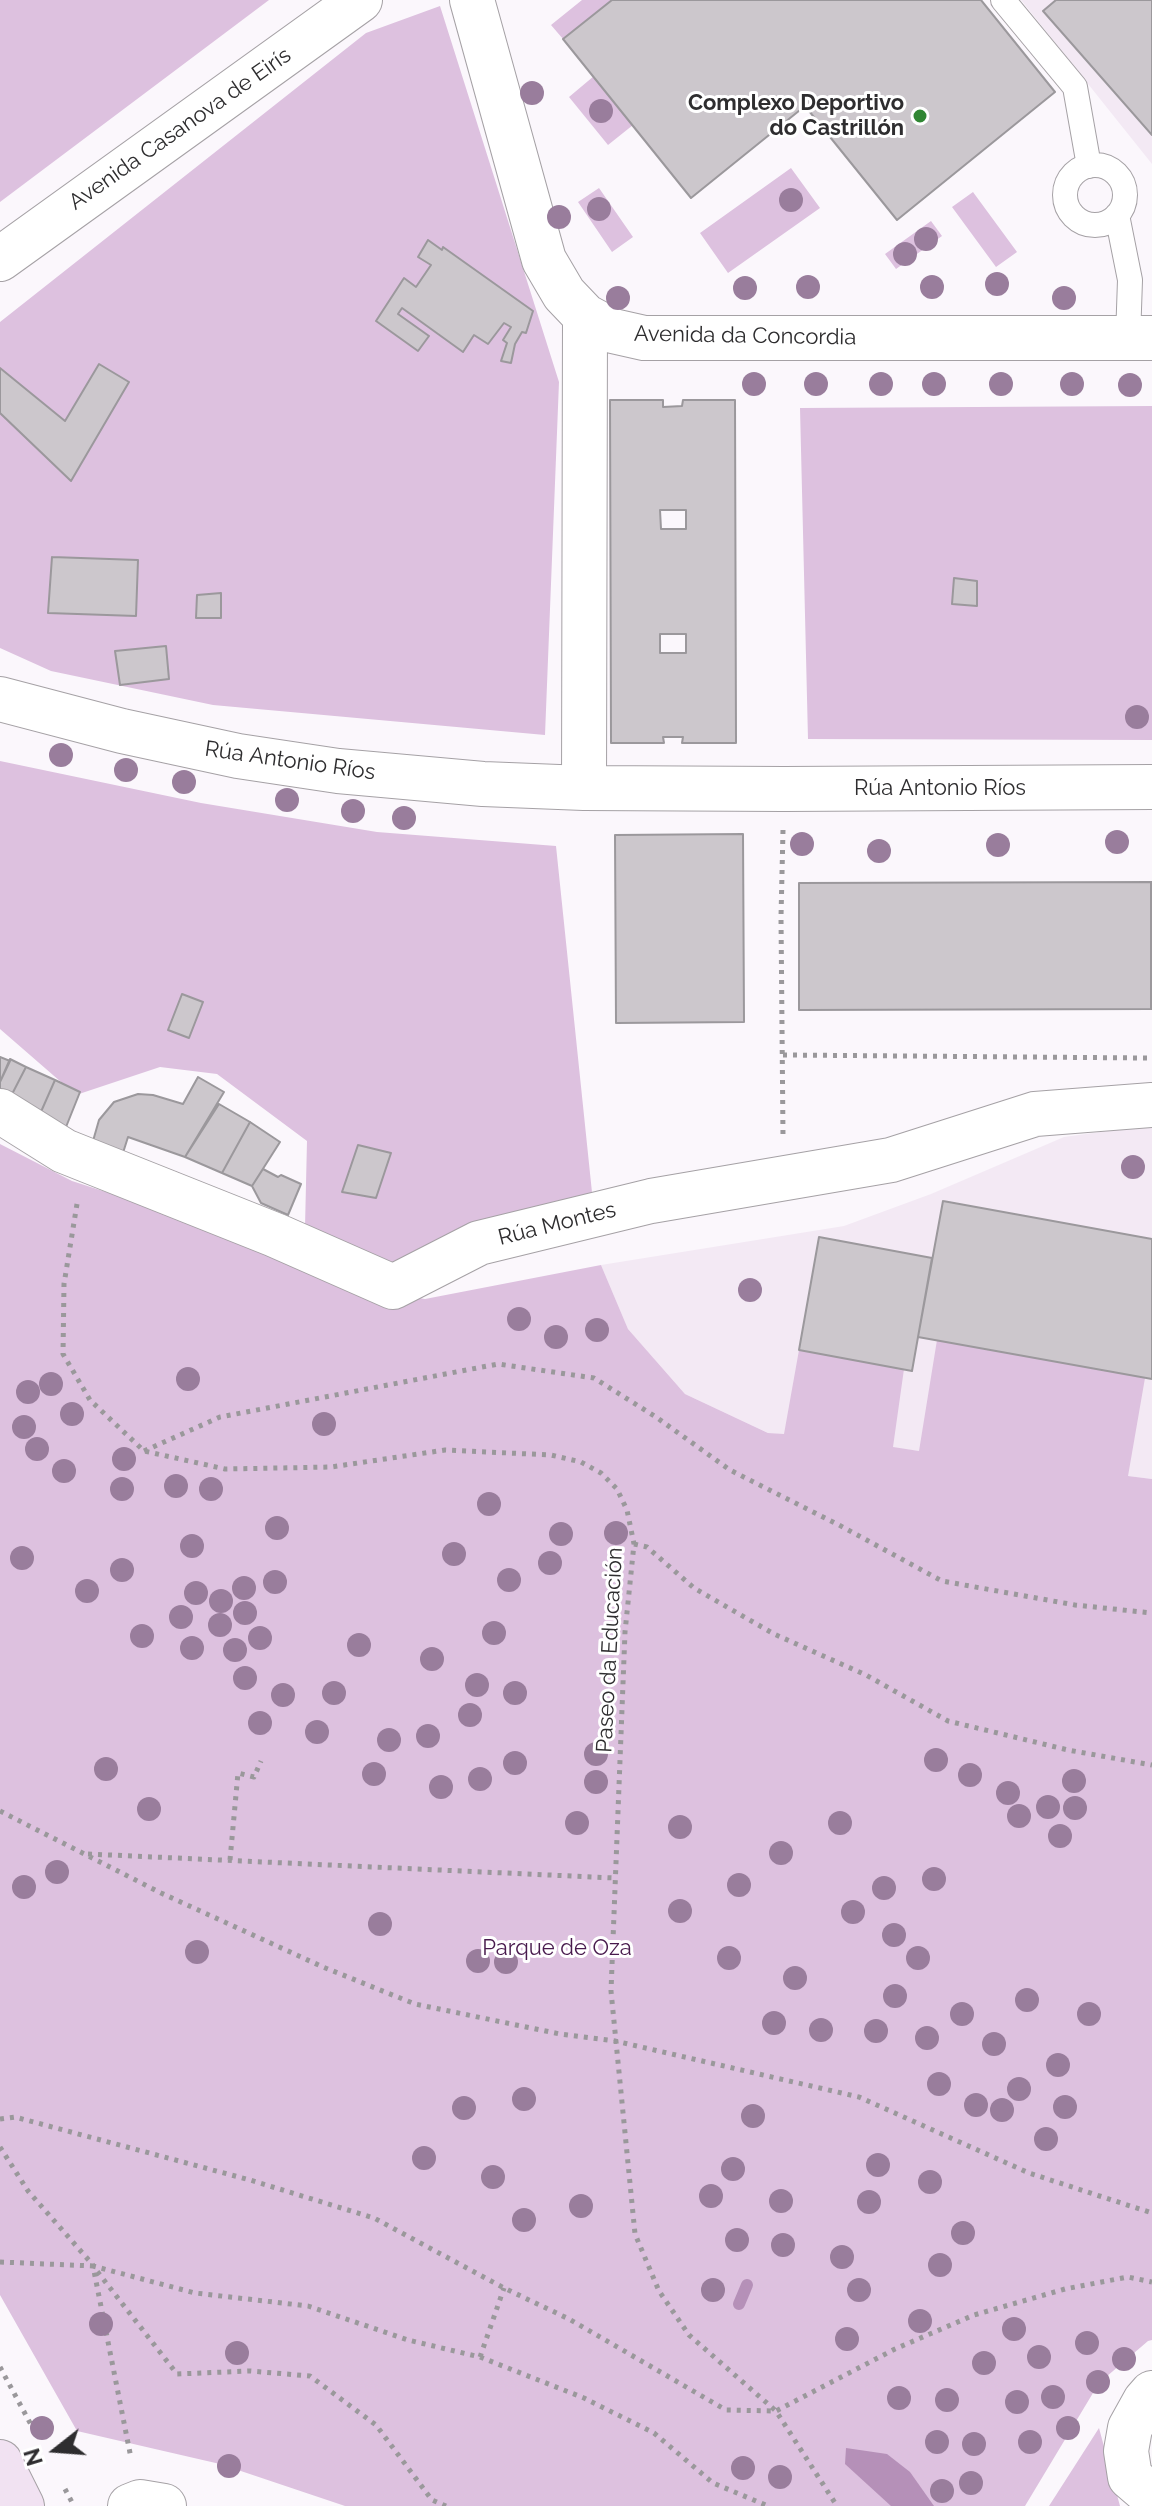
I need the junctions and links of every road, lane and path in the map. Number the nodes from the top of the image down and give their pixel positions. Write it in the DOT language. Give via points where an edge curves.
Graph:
graph roads {
  1 [pos="360,0"];
  2 [pos="472,0"];
  3 [pos="1003,0"];
  4 [pos="1089,166"];
  5 [pos="1117,215"];
  6 [pos="0,259"];
  7 [pos="585,316"];
  8 [pos="1140,338"];
  9 [pos="0,699"];
  10 [pos="1152,787"];
  11 [pos="584,788"];
  12 [pos="784,789"];
  13 [pos="783,1055"];
  14 [pos="1152,1058"];
  15 [pos="1152,1105"];
  16 [pos="0,1111"];
  17 [pos="784,1115"];
  18 [pos="84,1159"];
  19 [pos="144,1451"];
  20 [pos="634,1544"];
  21 [pos="1152,1613"];
  22 [pos="261,1761"];
  23 [pos="1152,1765"];
  24 [pos="0,1811"];
  25 [pos="86,1854"];
  26 [pos="230,1860"];
  27 [pos="615,1878"];
  28 [pos="615,2041"];
  29 [pos="0,2119"];
  30 [pos="0,2147"];
  31 [pos="1152,2213"];
  32 [pos="0,2262"];
  33 [pos="93,2266"];
  34 [pos="1152,2282"];
  35 [pos="504,2288"];
  36 [pos="480,2357"];
  37 [pos="1152,2393"];
  38 [pos="776,2411"];
  39 [pos="131,2458"];
  40 [pos="0,2462"];
  41 [pos="1141,2486"];
  42 [pos="22,2506"];
  43 [pos="130,2506"];
  44 [pos="164,2506"];
  45 [pos="446,2506"];
  46 [pos="768,2506"];
  47 [pos="837,2506"];
  1 -- 6 [label="street, Avenida Casanova de Eirís"];
  2 -- 7 [label="street, Avenida da Concordia" via="544,260"];
  3 -- 4 [label="lane" via="1075,87"];
  4 -- 5 [label="lane" via="1104,167 1122,182 1123,206"];
  4 -- 5 [label="lane" via="1071,178 1068,208 1084,223 1097,225"];
  5 -- 8 [label="lane"];
  7 -- 8 [label="street, Avenida da Concordia" via="613,331 644,338"];
  7 -- 11 [label="street"];
  9 -- 11 [label="street, Rúa Antonio Ríos" via="252,759 483,784"];
  10 -- 12 [label="street, Rúa Antonio Ríos"];
  11 -- 12 [label="street, Rúa Antonio Ríos"];
  12 -- 13 [label="path"];
  13 -- 14 [label="path"];
  13 -- 17 [label="path"];
  15 -- 18 [label="street, Rúa Montes" via="1035,1114 891,1160 651,1201 479,1243 393,1287"];
  16 -- 18 [label="street, Rúa Montes"];
  18 -- 19 [label="path" via="64,1284 63,1354 90,1400"];
  19 -- 20 [label="path, Paseo da Educación" via="225,1469 331,1467 445,1450 551,1455 581,1462 617,1489"];
  19 -- 21 [label="path" via="220,1417 498,1364 594,1378 730,1470 942,1581"];
  20 -- 23 [label="path" via="647,1547 694,1588 774,1634 866,1675 948,1721"];
  20 -- 27 [label="path, Paseo da Educación"];
  22 -- 26 [label="path" via="254,1777 238,1773"];
  24 -- 25 [label="path"];
  25 -- 26 [label="path"];
  25 -- 28 [label="path" via="309,1961 415,2004"];
  26 -- 27 [label="path"];
  27 -- 28 [label="path, Paseo da Educación"];
  28 -- 31 [label="path" via="859,2097 1029,2173"];
  28 -- 38 [label="path, Paseo da Educación" via="635,2234 659,2291 689,2335"];
  29 -- 35 [label="path" via="15,2117 374,2218"];
  30 -- 33 [label="path" via="28,2191"];
  32 -- 33 [label="path"];
  33 -- 36 [label="path" via="195,2293 308,2306 408,2340"];
  33 -- 39 [label="path"];
  33 -- 45 [label="path" via="177,2374 250,2371 310,2376 376,2425 432,2500"];
  34 -- 38 [label="path" via="1128,2277 974,2315"];
  35 -- 36 [label="path"];
  35 -- 38 [label="path" via="569,2319 726,2410"];
  36 -- 46 [label="path" via="584,2398 654,2433 713,2483"];
  37 -- 41 [label="street" via="1130,2428 1126,2451"];
  38 -- 47 [label="path, Paseo da Educación"];
  40 -- 42 [label="main road"];
  43 -- 44 [label="street"];
}
